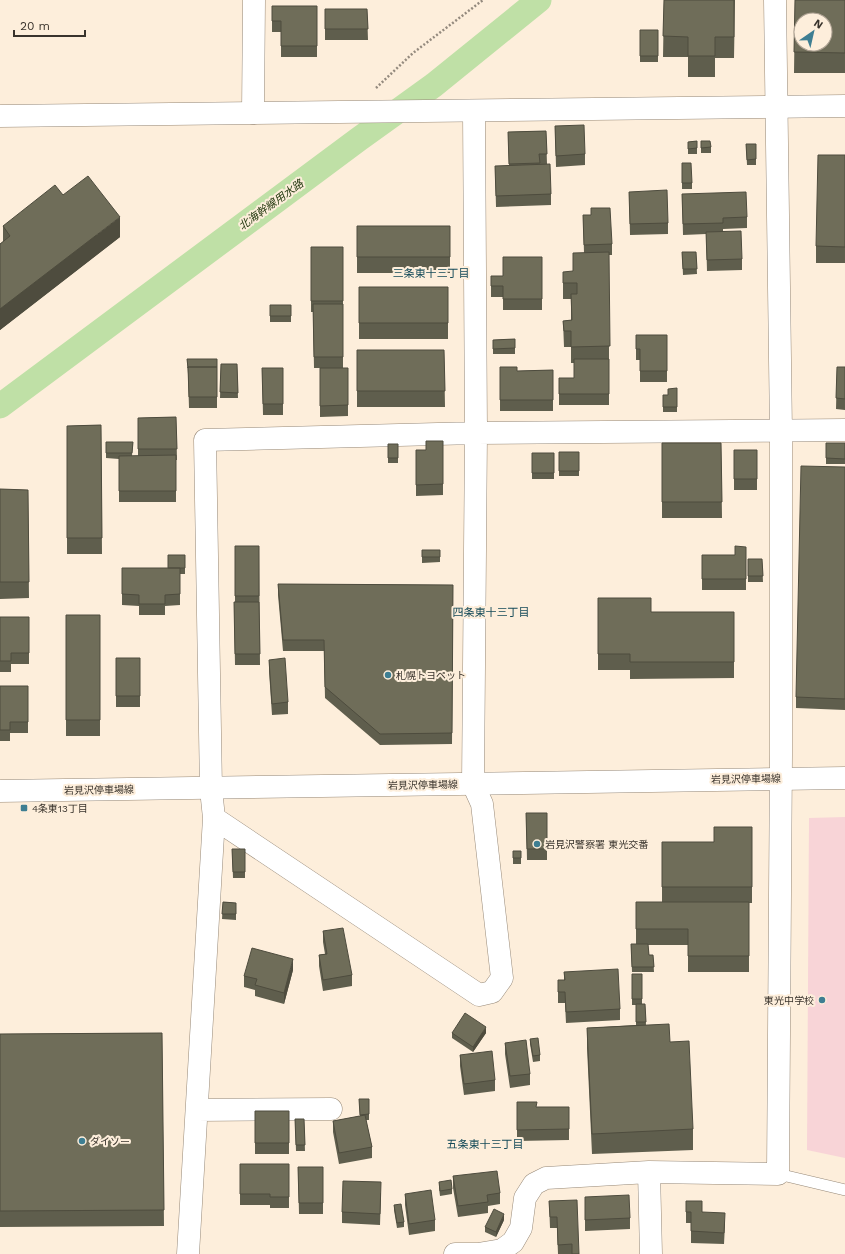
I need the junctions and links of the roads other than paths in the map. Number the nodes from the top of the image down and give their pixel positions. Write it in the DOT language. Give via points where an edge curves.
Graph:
graph roads {
  1 [pos="254,0"];
  2 [pos="775,0"];
  3 [pos="845,106"];
  4 [pos="776,107"];
  5 [pos="474,111"];
  6 [pos="253,113"];
  7 [pos="0,116"];
  8 [pos="781,430"];
  9 [pos="845,430"];
  10 [pos="476,433"];
  11 [pos="781,778"];
  12 [pos="845,778"];
  13 [pos="473,784"];
  14 [pos="211,789"];
  15 [pos="0,791"];
  16 [pos="214,818"];
  17 [pos="331,1109"];
  18 [pos="197,1110"];
  19 [pos="649,1172"];
  20 [pos="778,1174"];
  21 [pos="845,1190"];
  22 [pos="188,1254"];
  23 [pos="455,1254"];
  24 [pos="651,1254"];
  1 -- 6 [label="street"];
  2 -- 4 [label="street"];
  3 -- 4 [label="street"];
  4 -- 5 [label="street"];
  4 -- 8 [label="street"];
  5 -- 6 [label="street"];
  5 -- 10 [label="street"];
  6 -- 7 [label="street"];
  8 -- 9 [label="street"];
  8 -- 10 [label="street"];
  8 -- 11 [label="street"];
  10 -- 13 [label="street"];
  10 -- 14 [label="street" via="205,440"];
  11 -- 12 [label="street, 岩見沢停車場線"];
  11 -- 13 [label="street, 岩見沢停車場線"];
  11 -- 20 [label="street"];
  13 -- 14 [label="street, 岩見沢停車場線"];
  13 -- 16 [label="street" via="482,804 502,978 492,992 479,996"];
  14 -- 15 [label="street, 岩見沢停車場線"];
  14 -- 16 [label="street"];
  16 -- 18 [label="street"];
  17 -- 18 [label="street"];
  18 -- 22 [label="street"];
  19 -- 20 [label="street"];
  19 -- 23 [label="street" via="546,1178 534,1184 525,1198 522,1228 513,1242 502,1250"];
  19 -- 24 [label="street"];
  20 -- 21 [label="lane"];
}
